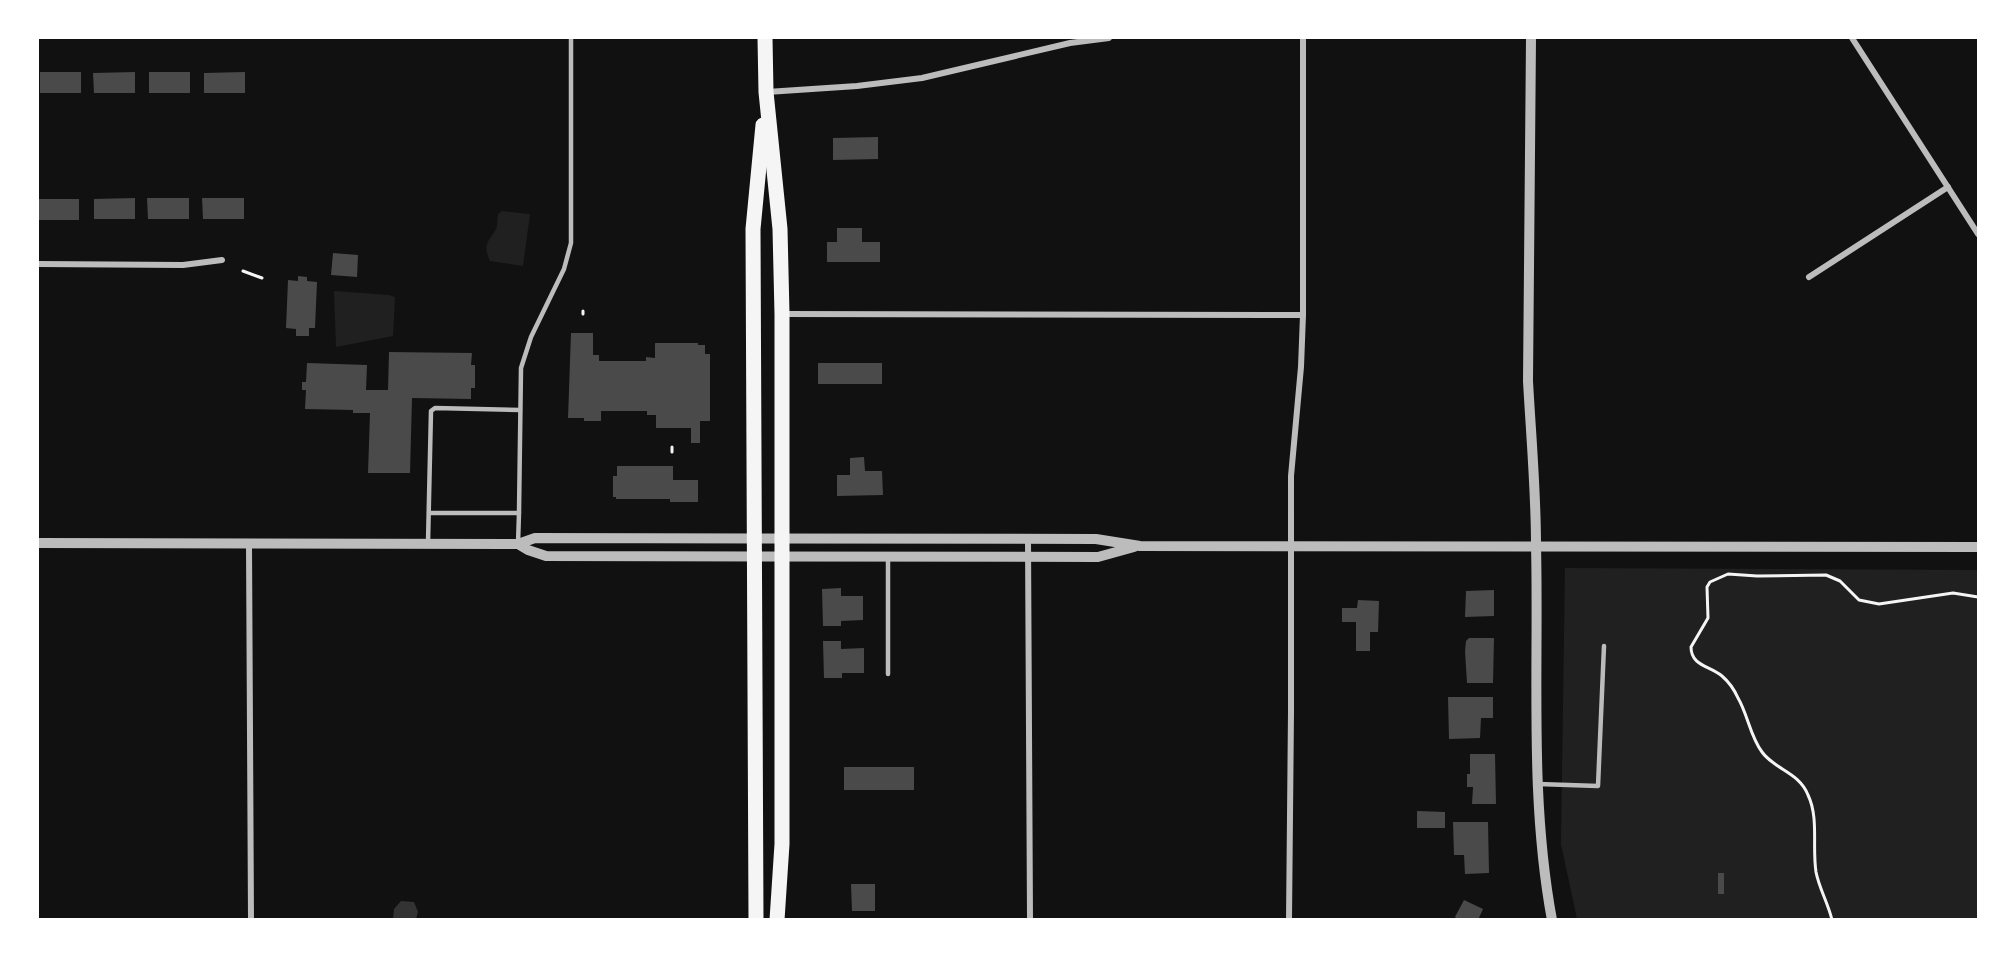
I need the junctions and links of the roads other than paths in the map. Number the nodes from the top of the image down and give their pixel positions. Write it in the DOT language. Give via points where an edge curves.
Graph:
graph roads {
  1 [pos="571,38"];
  2 [pos="765,38"];
  3 [pos="1109,38"];
  4 [pos="1302,38"];
  5 [pos="1531,38"];
  6 [pos="1852,38"];
  7 [pos="766,92"];
  8 [pos="1948,187"];
  9 [pos="1978,234"];
  10 [pos="222,260"];
  11 [pos="38,264"];
  12 [pos="1809,277"];
  13 [pos="782,314"];
  14 [pos="1303,315"];
  15 [pos="520,410"];
  16 [pos="429,513"];
  17 [pos="519,513"];
  18 [pos="753,537"];
  19 [pos="783,538"];
  20 [pos="1028,539"];
  21 [pos="38,543"];
  22 [pos="249,544"];
  23 [pos="428,544"];
  24 [pos="518,544"];
  25 [pos="1140,546"];
  26 [pos="1290,546"];
  27 [pos="1536,546"];
  28 [pos="1978,547"];
  29 [pos="753,556"];
  30 [pos="783,557"];
  31 [pos="888,557"];
  32 [pos="1028,557"];
  33 [pos="1604,645"];
  34 [pos="888,674"];
  35 [pos="1538,784"];
  36 [pos="251,920"];
  37 [pos="756,920"];
  38 [pos="777,920"];
  39 [pos="1030,920"];
  40 [pos="1289,920"];
  41 [pos="1552,920"];
  1 -- 15 [label="lane" via="571,243 564,268 525,351"];
  2 -- 7 [label="main road"];
  3 -- 7 [label="street" via="1070,43 922,78"];
  4 -- 14 [label="street"];
  5 -- 27 [label="street" via="1528,381"];
  6 -- 8 [label="street"];
  7 -- 13 [label="main road" via="780,229"];
  7 -- 18 [label="main road" via="753,229"];
  8 -- 9 [label="street"];
  8 -- 12 [label="street"];
  10 -- 11 [label="street" via="183,265"];
  13 -- 14 [label="street"];
  13 -- 19 [label="main road"];
  14 -- 26 [label="street"];
  15 -- 16 [label="lane" via="435,408 430,414"];
  15 -- 17 [label="lane"];
  16 -- 17 [label="lane"];
  16 -- 23 [label="lane"];
  17 -- 24 [label="lane"];
  18 -- 19 [label="street"];
  18 -- 24 [label="street" via="536,538"];
  18 -- 29 [label="main road"];
  19 -- 20 [label="street"];
  19 -- 30 [label="main road"];
  20 -- 25 [label="street" via="1096,539"];
  20 -- 32 [label="street"];
  21 -- 22 [label="street"];
  22 -- 23 [label="street"];
  22 -- 36 [label="street"];
  23 -- 24 [label="street"];
  24 -- 29 [label="street" via="546,556"];
  25 -- 26 [label="street"];
  25 -- 32 [label="street" via="1098,557"];
  26 -- 27 [label="street"];
  26 -- 40 [label="street"];
  27 -- 28 [label="street"];
  27 -- 35 [label="street"];
  29 -- 30 [label="street"];
  29 -- 37 [label="main road"];
  30 -- 31 [label="street"];
  30 -- 38 [label="main road" via="782,844"];
  31 -- 32 [label="street"];
  31 -- 34 [label="lane"];
  32 -- 39 [label="street"];
  33 -- 35 [label="lane" via="1598,786"];
  35 -- 41 [label="street"];
}
